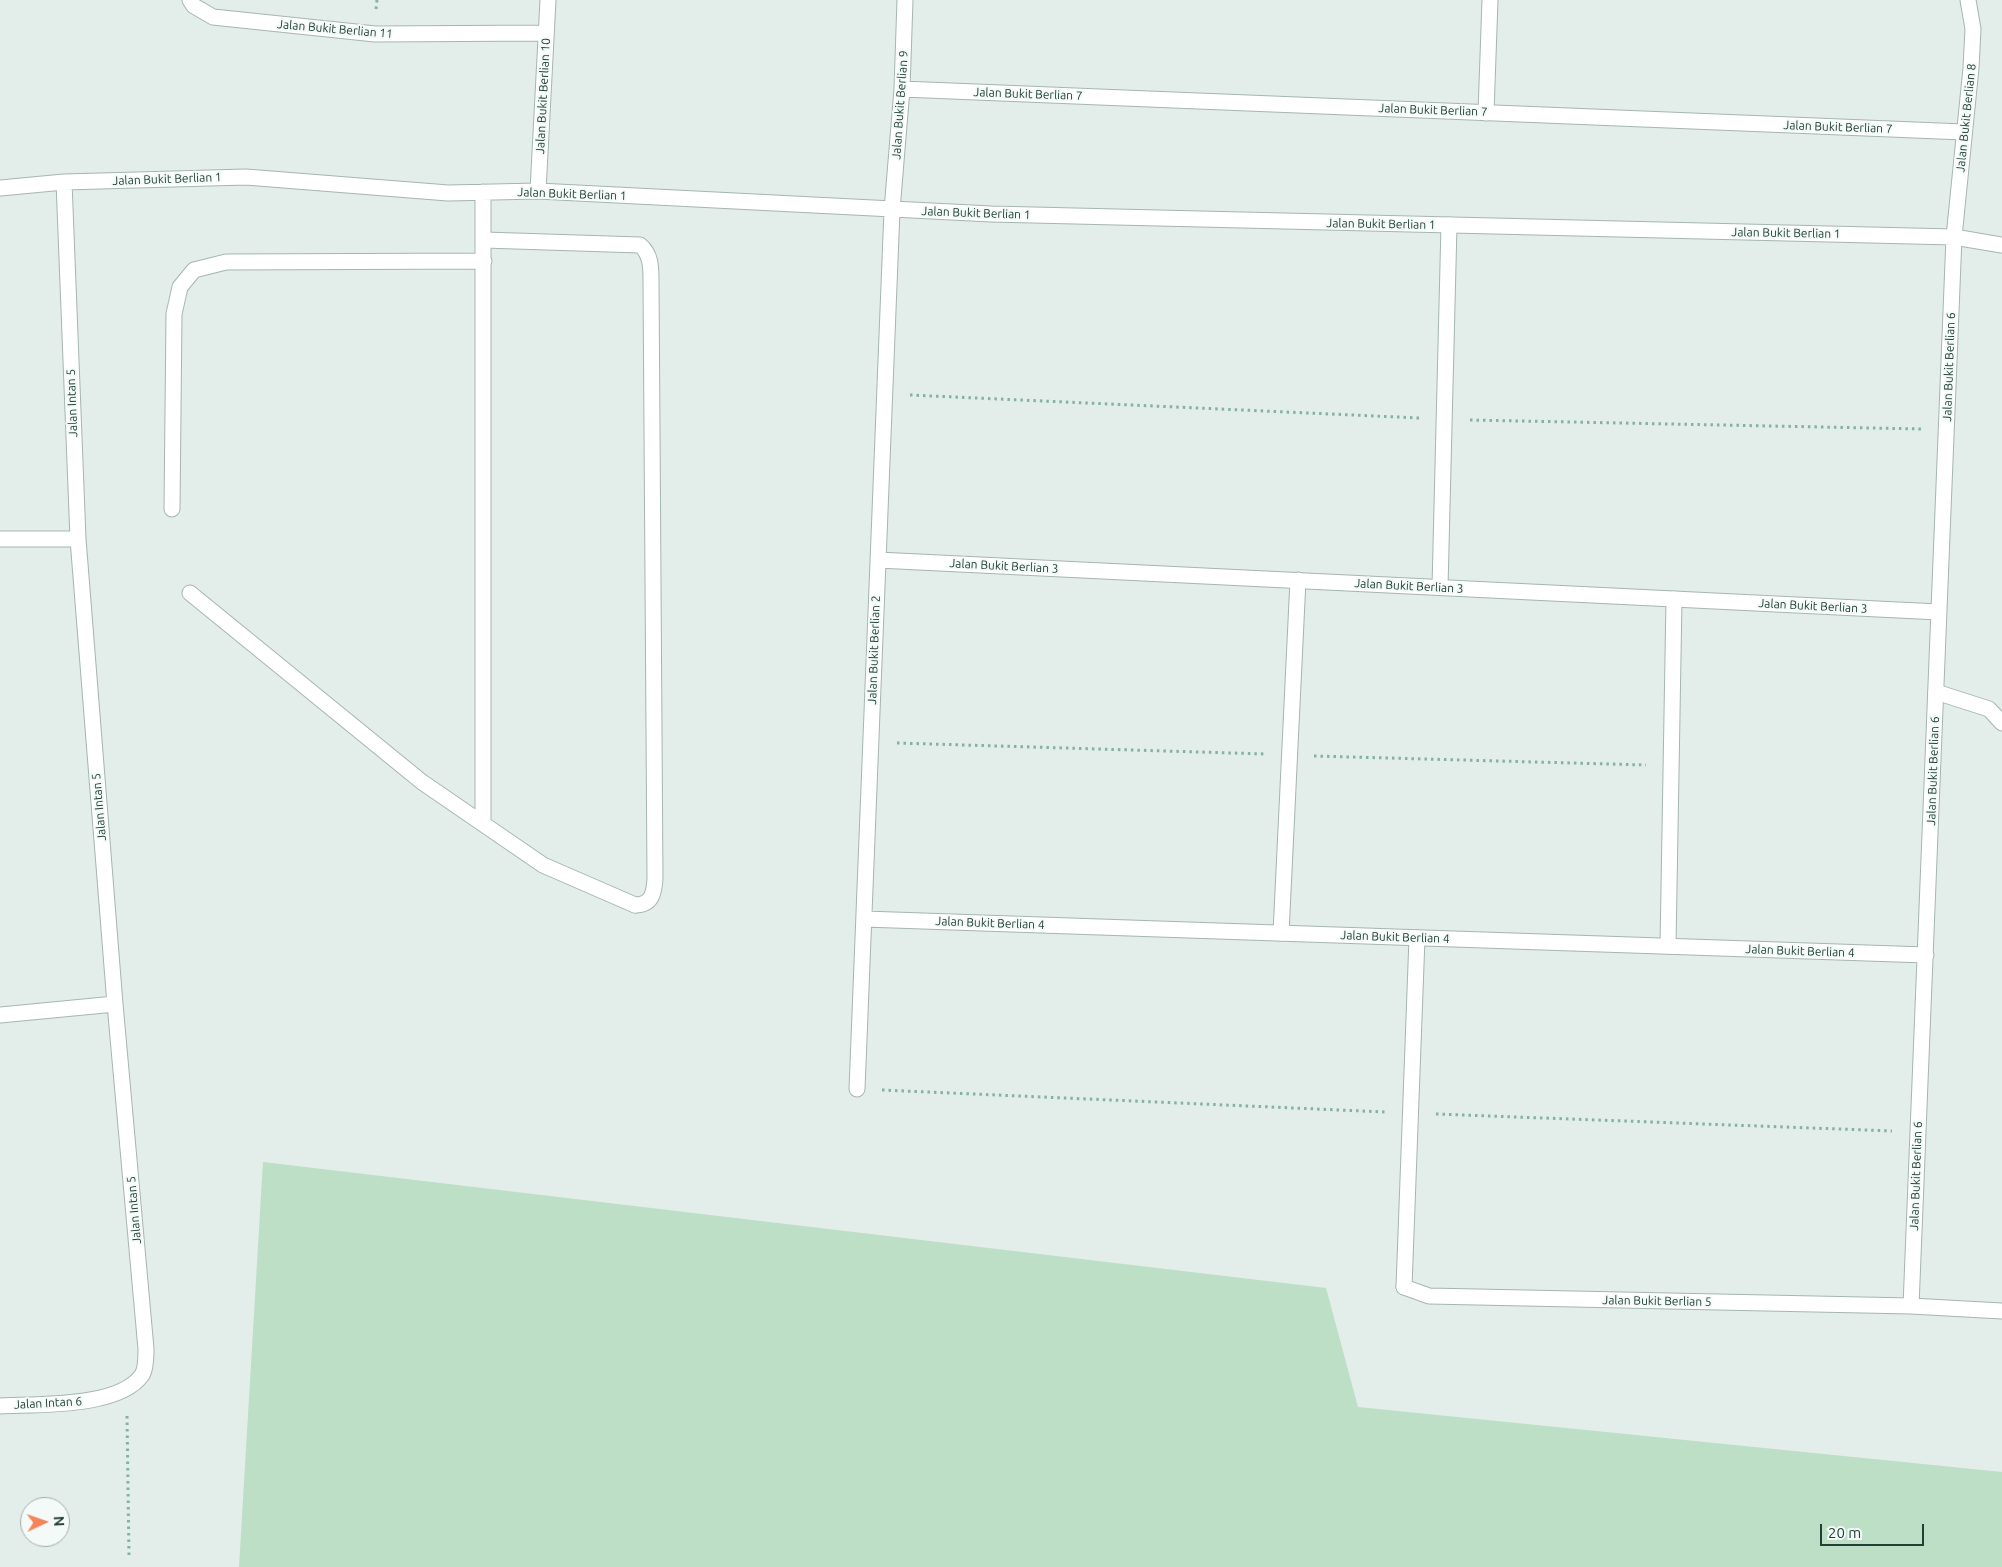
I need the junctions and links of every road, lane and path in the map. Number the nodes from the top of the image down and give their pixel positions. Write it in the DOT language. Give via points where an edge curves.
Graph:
graph roads {
  1 [pos="190,0"];
  2 [pos="548,0"];
  3 [pos="906,0"];
  4 [pos="1490,0"];
  5 [pos="1968,0"];
  6 [pos="546,34"];
  7 [pos="902,89"];
  8 [pos="1486,112"];
  9 [pos="1964,132"];
  10 [pos="64,182"];
  11 [pos="0,188"];
  12 [pos="538,191"];
  13 [pos="483,192"];
  14 [pos="892,210"];
  15 [pos="1449,225"];
  16 [pos="1954,237"];
  17 [pos="484,240"];
  18 [pos="2002,246"];
  19 [pos="484,261"];
  20 [pos="885,394"];
  21 [pos="1444,419"];
  22 [pos="1946,430"];
  23 [pos="172,509"];
  24 [pos="0,539"];
  25 [pos="78,539"];
  26 [pos="878,560"];
  27 [pos="1298,580"];
  28 [pos="1440,588"];
  29 [pos="190,594"];
  30 [pos="1674,599"];
  31 [pos="1939,612"];
  32 [pos="1936,692"];
  33 [pos="2002,723"];
  34 [pos="483,824"];
  35 [pos="864,919"];
  36 [pos="1281,933"];
  37 [pos="1417,938"];
  38 [pos="1668,946"];
  39 [pos="1926,955"];
  40 [pos="115,1004"];
  41 [pos="0,1016"];
  42 [pos="857,1089"];
  43 [pos="1911,1306"];
  44 [pos="2002,1311"];
  45 [pos="127,1390"];
  46 [pos="0,1406"];
  47 [pos="129,1557"];
  1 -- 6 [label="street, Jalan Bukit Berlian 11" via="213,17 366,33"];
  2 -- 6 [label="street, Jalan Bukit Berlian 10"];
  3 -- 7 [label="street, Jalan Bukit Berlian 9"];
  4 -- 8 [label="street"];
  5 -- 9 [label="street, Jalan Bukit Berlian 8" via="1973,29"];
  6 -- 12 [label="street, Jalan Bukit Berlian 10"];
  7 -- 8 [label="street, Jalan Bukit Berlian 7"];
  7 -- 14 [label="street, Jalan Bukit Berlian 9"];
  8 -- 9 [label="street, Jalan Bukit Berlian 7"];
  9 -- 16 [label="street, Jalan Bukit Berlian 8"];
  10 -- 11 [label="street, Jalan Bukit Berlian 1"];
  10 -- 13 [label="street, Jalan Bukit Berlian 1" via="246,177 448,193"];
  10 -- 25 [label="street, Jalan Intan 5"];
  12 -- 13 [label="street, Jalan Bukit Berlian 1"];
  12 -- 14 [label="street, Jalan Bukit Berlian 1"];
  13 -- 17 [label="street"];
  14 -- 15 [label="street, Jalan Bukit Berlian 1"];
  14 -- 20 [label="street, Jalan Bukit Berlian 2"];
  15 -- 16 [label="street, Jalan Bukit Berlian 1"];
  15 -- 21 [label="street"];
  16 -- 18 [label="street, Jalan Bukit Berlian 1"];
  16 -- 22 [label="street, Jalan Bukit Berlian 6"];
  17 -- 19 [label="street"];
  17 -- 34 [label="street" via="640,245 649,256 654,893 649,902 635,905 543,865"];
  19 -- 23 [label="street" via="226,262 194,270 180,287 174,314"];
  19 -- 34 [label="street"];
  20 -- 21 [label="path"];
  20 -- 26 [label="street, Jalan Bukit Berlian 2"];
  21 -- 22 [label="path"];
  21 -- 28 [label="street"];
  22 -- 31 [label="street, Jalan Bukit Berlian 6"];
  24 -- 25 [label="street"];
  25 -- 40 [label="street, Jalan Intan 5"];
  26 -- 27 [label="street, Jalan Bukit Berlian 3"];
  26 -- 35 [label="street, Jalan Bukit Berlian 2"];
  27 -- 28 [label="street, Jalan Bukit Berlian 3"];
  27 -- 36 [label="street"];
  28 -- 30 [label="street, Jalan Bukit Berlian 3"];
  29 -- 34 [label="street" via="422,782"];
  30 -- 31 [label="street, Jalan Bukit Berlian 3"];
  30 -- 38 [label="street"];
  31 -- 32 [label="street, Jalan Bukit Berlian 6"];
  32 -- 33 [label="street" via="1989,709"];
  32 -- 39 [label="street, Jalan Bukit Berlian 6"];
  35 -- 36 [label="street, Jalan Bukit Berlian 4"];
  35 -- 42 [label="street, Jalan Bukit Berlian 2"];
  36 -- 37 [label="street, Jalan Bukit Berlian 4"];
  37 -- 38 [label="street, Jalan Bukit Berlian 4"];
  37 -- 43 [label="street, Jalan Bukit Berlian 5" via="1404,1287 1429,1296"];
  38 -- 39 [label="street, Jalan Bukit Berlian 4"];
  39 -- 43 [label="street, Jalan Bukit Berlian 6"];
  40 -- 41 [label="street"];
  40 -- 45 [label="street, Jalan Intan 5" via="146,1349 143,1374"];
  43 -- 44 [label="street, Jalan Bukit Berlian 5"];
  45 -- 46 [label="street, Jalan Intan 6" via="96,1400"];
  45 -- 47 [label="path"];
}
